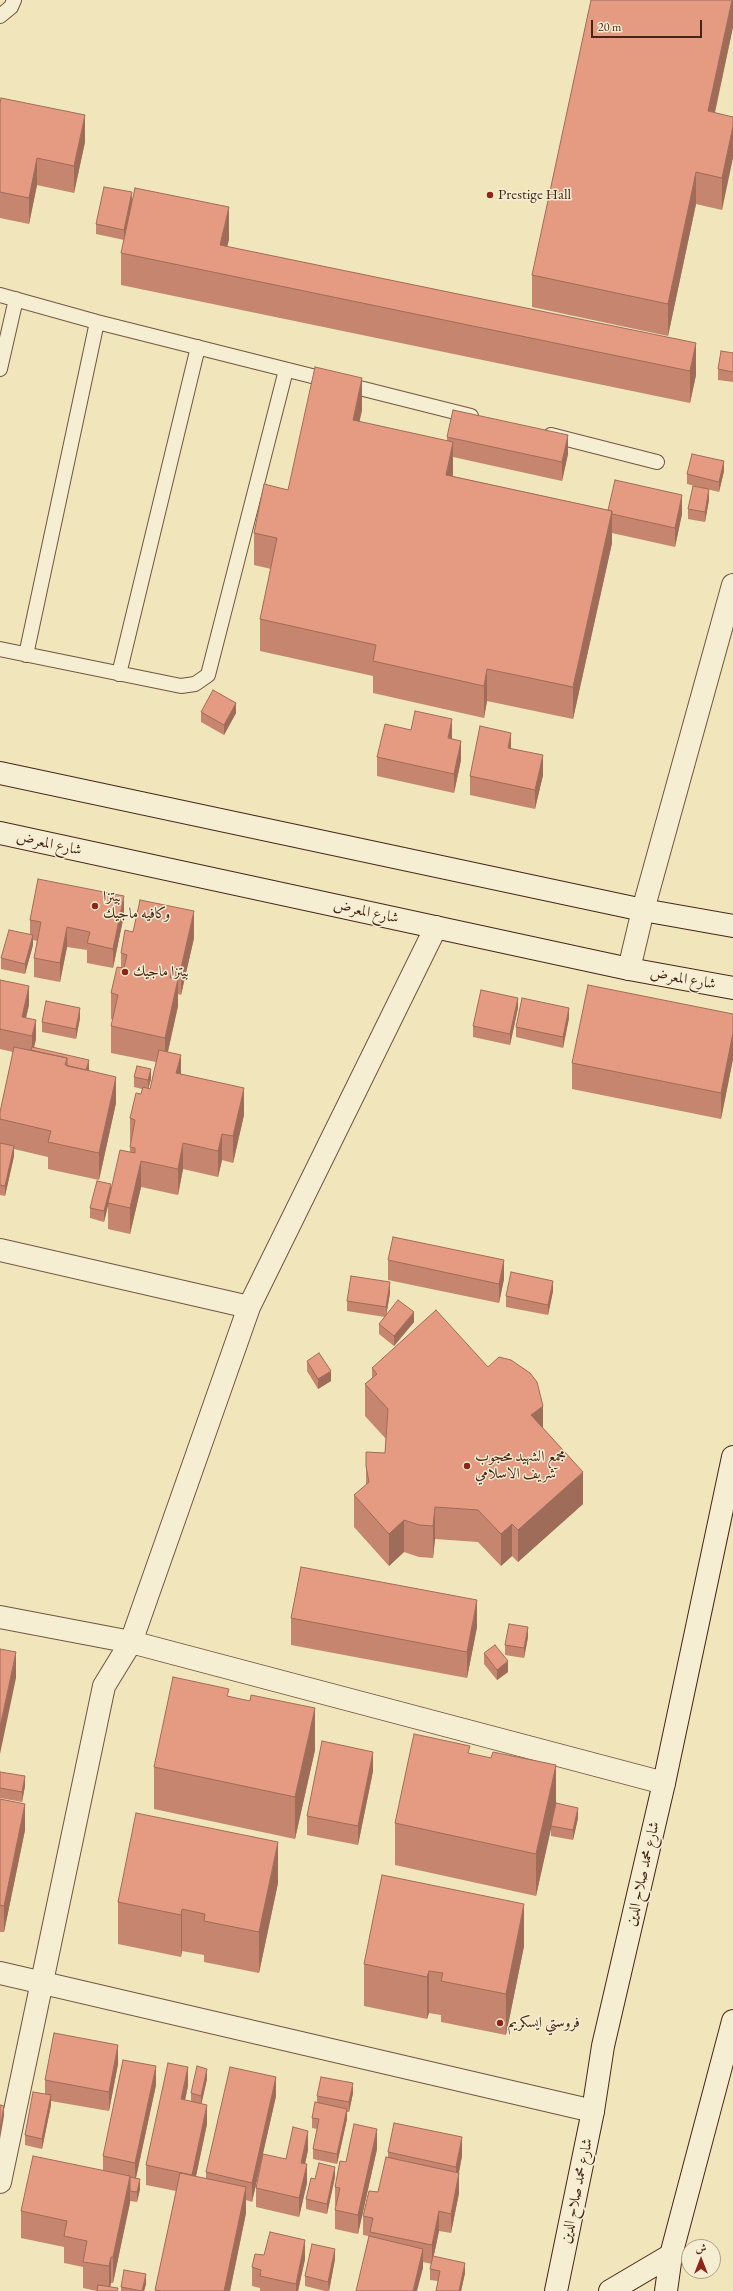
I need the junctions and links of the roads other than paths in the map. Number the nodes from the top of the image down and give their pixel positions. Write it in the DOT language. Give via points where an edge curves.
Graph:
graph roads {
  1 [pos="14,0"];
  2 [pos="0,16"];
  3 [pos="0,296"];
  4 [pos="16,299"];
  5 [pos="97,322"];
  6 [pos="198,347"];
  7 [pos="0,369"];
  8 [pos="286,370"];
  9 [pos="487,420"];
  10 [pos="541,433"];
  11 [pos="657,462"];
  12 [pos="733,585"];
  13 [pos="0,649"];
  14 [pos="26,654"];
  15 [pos="120,674"];
  16 [pos="0,774"];
  17 [pos="0,833"];
  18 [pos="643,910"];
  19 [pos="733,926"];
  20 [pos="436,927"];
  21 [pos="629,969"];
  22 [pos="733,988"];
  23 [pos="0,1250"];
  24 [pos="249,1307"];
  25 [pos="733,1457"];
  26 [pos="0,1618"];
  27 [pos="131,1642"];
  28 [pos="664,1783"];
  29 [pos="0,1972"];
  30 [pos="41,1981"];
  31 [pos="733,2022"];
  32 [pos="593,2111"];
  33 [pos="0,2182"];
  34 [pos="671,2255"];
  35 [pos="556,2291"];
  36 [pos="610,2291"];
  37 [pos="666,2291"];
  1 -- 2 [label="lane" via="11,7"];
  3 -- 4 [label="lane"];
  4 -- 5 [label="lane"];
  4 -- 7 [label="lane"];
  5 -- 6 [label="lane"];
  5 -- 14 [label="lane"];
  6 -- 8 [label="lane"];
  6 -- 15 [label="lane"];
  8 -- 9 [label="lane"];
  8 -- 15 [label="lane" via="208,675 195,684 181,686"];
  10 -- 11 [label="lane"];
  12 -- 18 [label="street"];
  13 -- 14 [label="lane"];
  14 -- 15 [label="lane"];
  16 -- 18 [label="street"];
  17 -- 20 [label="street, شارع المعرض"];
  18 -- 19 [label="street"];
  18 -- 21 [label="street"];
  20 -- 21 [label="street, شارع المعرض"];
  20 -- 24 [label="street"];
  21 -- 22 [label="street, شارع المعرض"];
  23 -- 24 [label="street"];
  24 -- 27 [label="street"];
  25 -- 28 [label="street, شارع محمد صلاح الدين"];
  26 -- 27 [label="street"];
  27 -- 28 [label="street"];
  27 -- 30 [label="street" via="104,1686"];
  28 -- 32 [label="street, شارع محمد صلاح الدين" via="603,2046"];
  29 -- 30 [label="street"];
  30 -- 32 [label="street"];
  30 -- 33 [label="street"];
  31 -- 34 [label="street"];
  32 -- 35 [label="street, شارع محمد صلاح الدين"];
  34 -- 36 [label="street"];
  34 -- 37 [label="street"];
}
